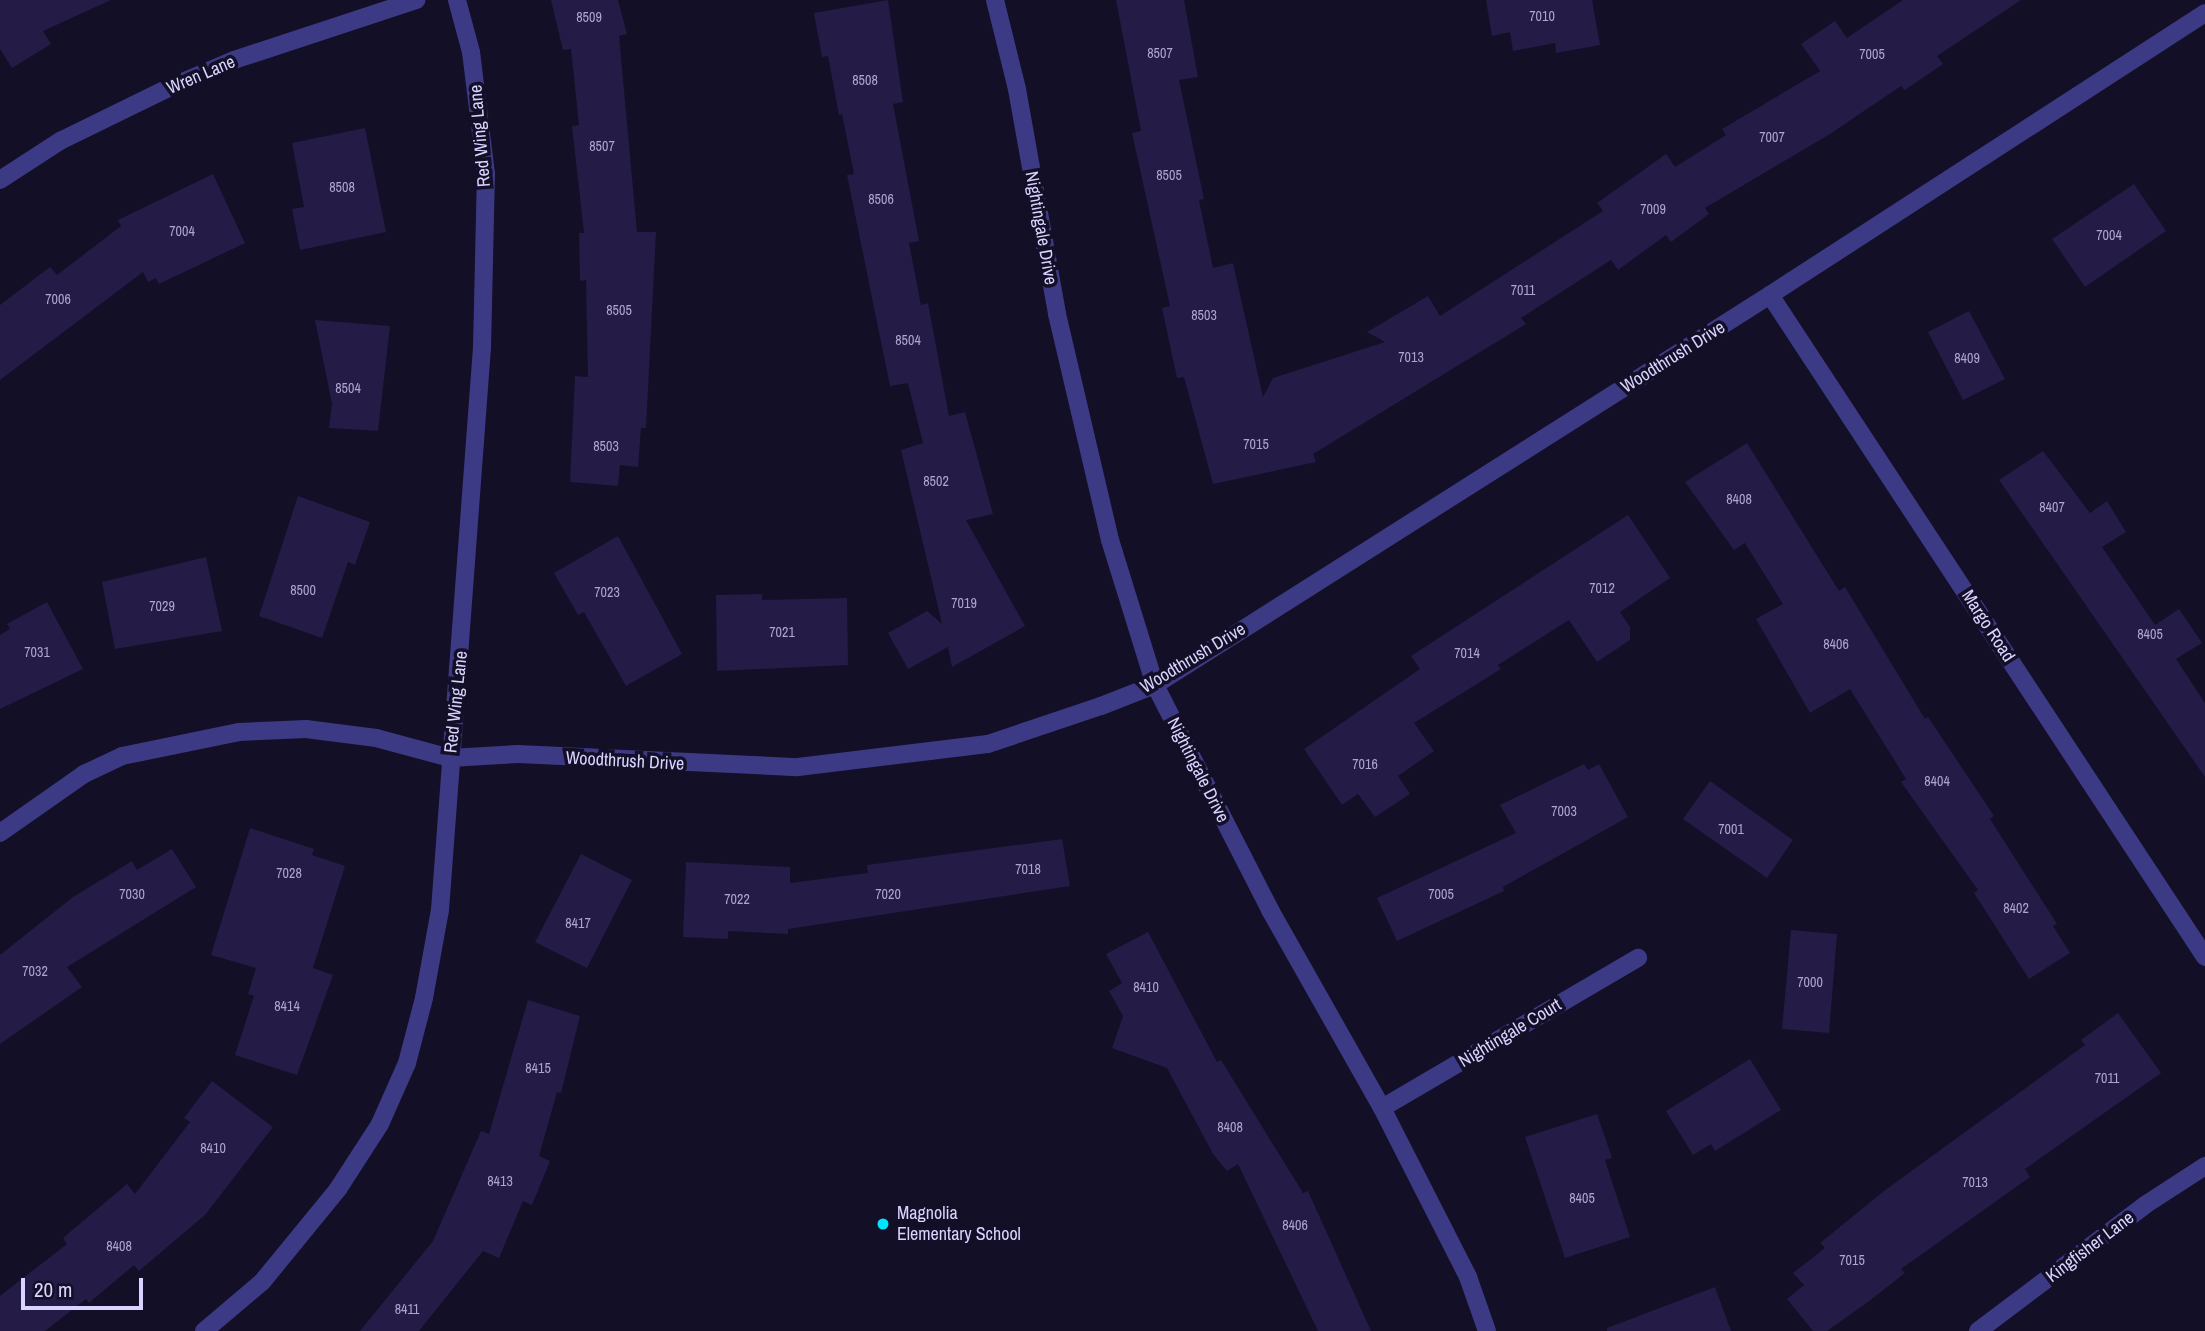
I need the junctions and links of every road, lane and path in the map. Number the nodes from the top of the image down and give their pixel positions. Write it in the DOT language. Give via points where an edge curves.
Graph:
graph roads {
  1 [pos="416,0"];
  2 [pos="457,0"];
  3 [pos="995,0"];
  4 [pos="2205,13"];
  5 [pos="0,180"];
  6 [pos="1770,295"];
  7 [pos="1155,685"];
  8 [pos="450,758"];
  9 [pos="0,833"];
  10 [pos="2205,957"];
  11 [pos="1638,958"];
  12 [pos="1382,1108"];
  13 [pos="2205,1166"];
  14 [pos="204,1331"];
  15 [pos="1487,1331"];
  16 [pos="1978,1331"];
  1 -- 5 [label="street, Wren Lane" via="234,60 166,89 60,141"];
  2 -- 8 [label="street, Red Wing Lane" via="471,52 486,174 482,348"];
  3 -- 7 [label="street, Nightingale Drive" via="1017,89 1060,328 1110,540"];
  4 -- 6 [label="street, Woodthrush Drive"];
  6 -- 7 [label="street, Woodthrush Drive"];
  6 -- 10 [label="street, Margo Road"];
  7 -- 8 [label="street, Woodthrush Drive" via="988,744 912,757 798,767 518,754"];
  7 -- 12 [label="street, Nightingale Drive" via="1270,910"];
  8 -- 9 [label="street, Woodthrush Drive" via="376,738 306,729 200,738 122,755 84,774"];
  8 -- 14 [label="street, Red Wing Lane" via="440,910 407,1063 380,1124 312,1227 262,1282"];
  11 -- 12 [label="street, Nightingale Court"];
  12 -- 15 [label="street, Nightingale Drive" via="1468,1278"];
  13 -- 16 [label="street, Kingfisher Lane" via="2145,1205"];
}
